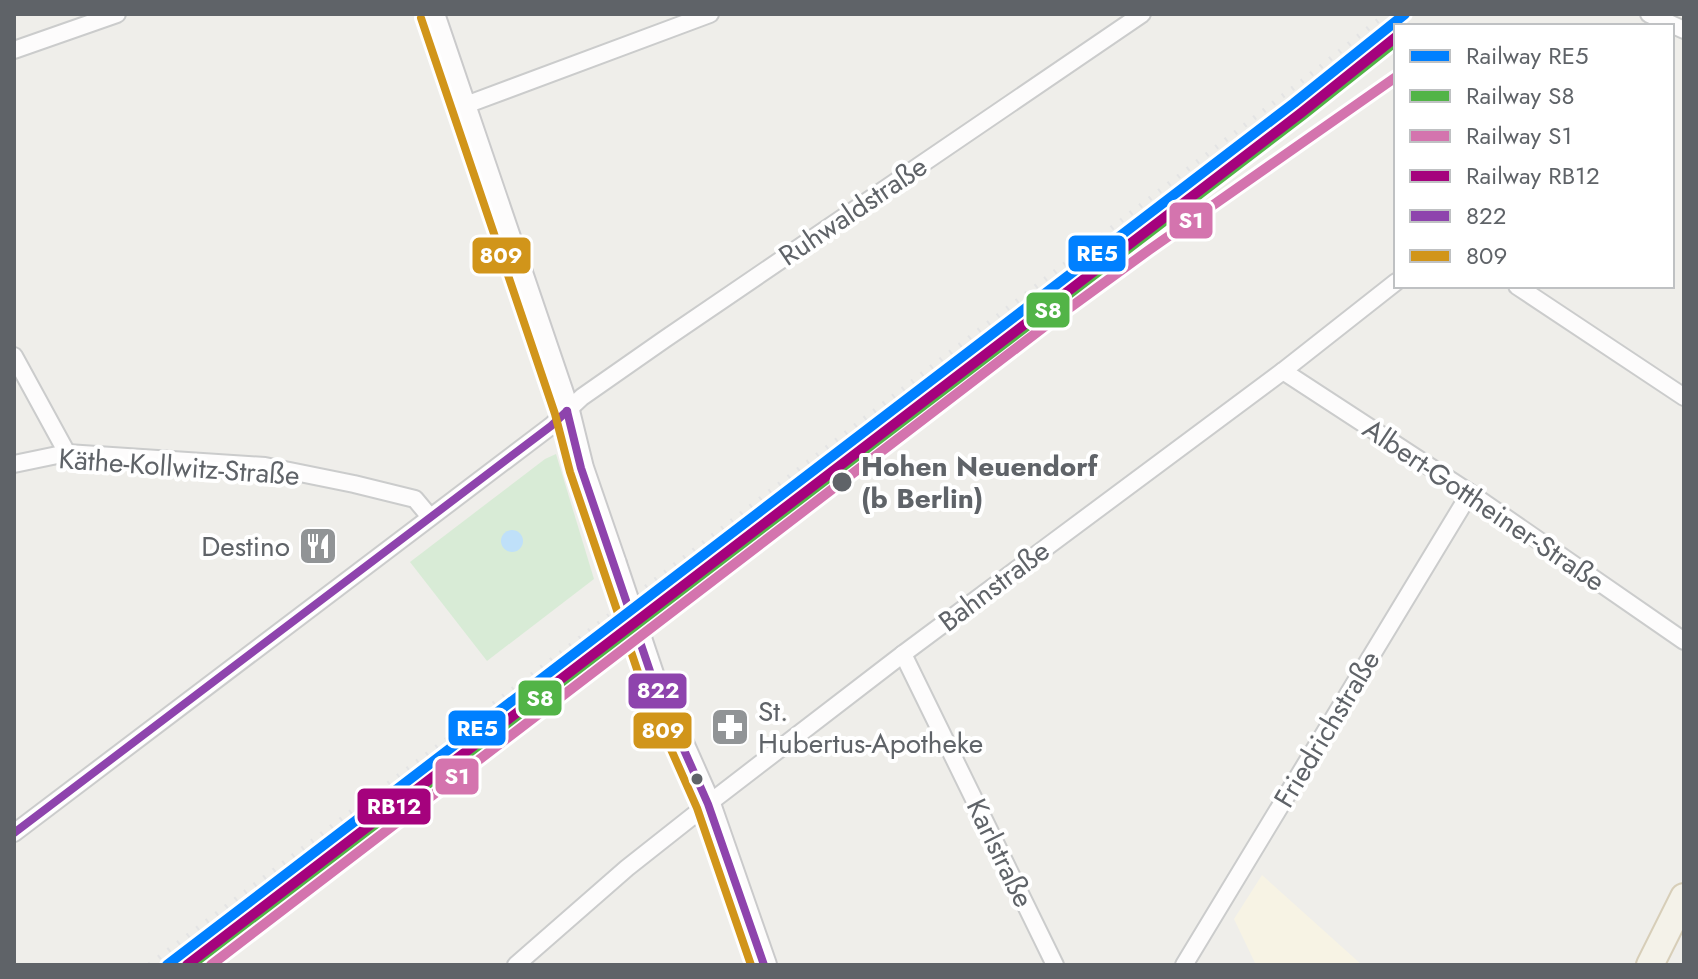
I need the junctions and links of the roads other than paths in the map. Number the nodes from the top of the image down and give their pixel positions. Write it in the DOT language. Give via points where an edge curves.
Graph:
graph roads {
  1 [pos="117,14"];
  2 [pos="432,14"];
  3 [pos="710,14"];
  4 [pos="1142,14"];
  5 [pos="1649,14"];
  6 [pos="1671,24"];
  7 [pos="14,50"];
  8 [pos="463,106"];
  9 [pos="1394,284"];
  10 [pos="1520,288"];
  11 [pos="14,356"];
  12 [pos="1283,371"];
  13 [pos="1684,397"];
  14 [pos="567,411"];
  15 [pos="67,453"];
  16 [pos="14,464"];
  17 [pos="1470,493"];
  18 [pos="430,517"];
  19 [pos="1684,641"];
  20 [pos="903,654"];
  21 [pos="708,804"];
  22 [pos="14,833"];
  23 [pos="1684,897"];
  24 [pos="516,965"];
  25 [pos="764,965"];
  26 [pos="1055,965"];
  27 [pos="1184,965"];
  28 [pos="1650,965"];
  1 -- 7 [label="street"];
  2 -- 8 [label="main road"];
  3 -- 8 [label="street"];
  4 -- 14 [label="street, Ruhwaldstraße"];
  5 -- 6 [label="street"];
  8 -- 14 [label="main road"];
  9 -- 12 [label="street, Bahnstraße"];
  10 -- 13 [label="street"];
  11 -- 15 [label="street"];
  12 -- 17 [label="street, Albert-Gottheiner-Straße"];
  12 -- 20 [label="street, Bahnstraße"];
  14 -- 18 [label="street, Ruhwaldstraße"];
  14 -- 21 [label="main road, bridge" via="581,468 653,680"];
  15 -- 16 [label="street, Käthe-Kollwitz-Straße"];
  15 -- 18 [label="street, Käthe-Kollwitz-Straße" via="265,466 415,499"];
  17 -- 19 [label="street, Albert-Gottheiner-Straße"];
  17 -- 27 [label="street, Friedrichstraße"];
  18 -- 22 [label="street, Ruhwaldstraße"];
  20 -- 21 [label="street, Bahnstraße"];
  20 -- 26 [label="street, Karlstraße"];
  21 -- 24 [label="street, Bahnstraße"];
  21 -- 25 [label="main road"];
  23 -- 28 [label="main road"];
}
